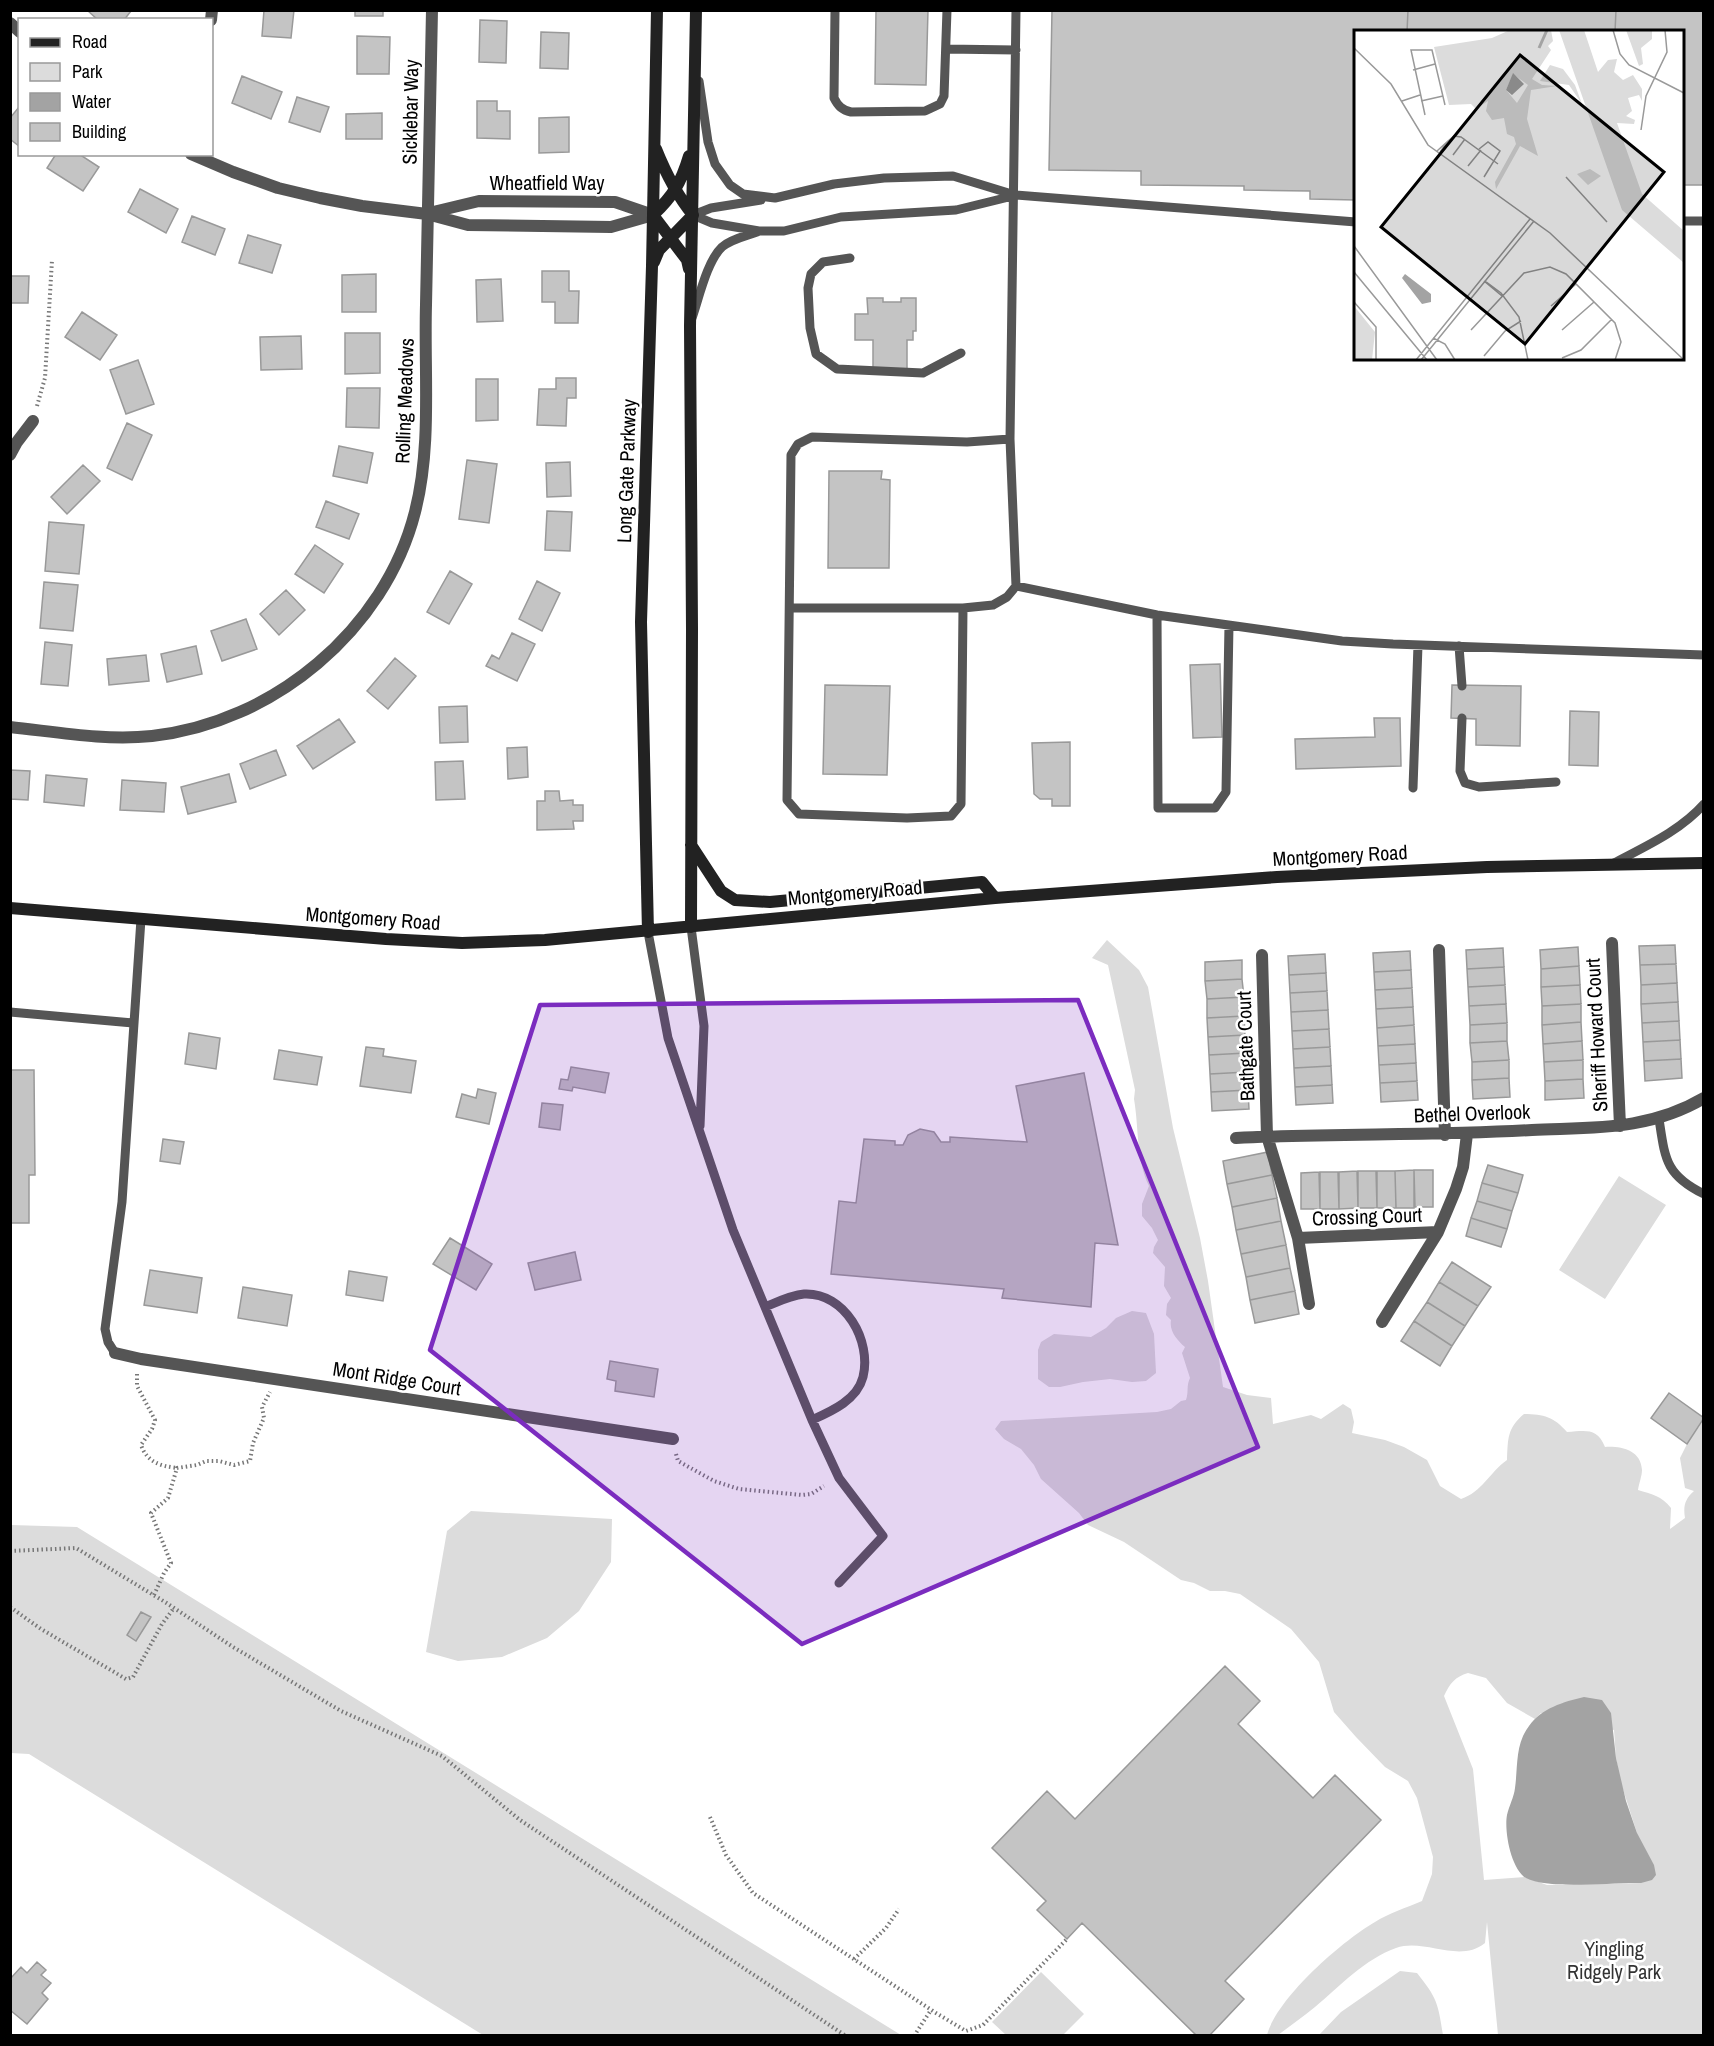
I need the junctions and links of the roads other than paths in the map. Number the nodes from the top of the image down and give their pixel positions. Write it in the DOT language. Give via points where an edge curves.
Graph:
graph roads {
  1 [pos="432,10"];
  2 [pos="657,10"];
  3 [pos="696,10"];
  4 [pos="835,10"];
  5 [pos="947,10"];
  6 [pos="1016,10"];
  7 [pos="946,49"];
  8 [pos="1016,50"];
  9 [pos="696,61"];
  10 [pos="654,142"];
  11 [pos="693,144"];
  12 [pos="196,156"];
  13 [pos="675,190"];
  14 [pos="1015,195"];
  15 [pos="775,198"];
  16 [pos="427,214"];
  17 [pos="653,215"];
  18 [pos="693,215"];
  19 [pos="1684,221"];
  20 [pos="1704,221"];
  21 [pos="1354,222"];
  22 [pos="759,231"];
  23 [pos="670,237"];
  24 [pos="850,258"];
  25 [pos="652,266"];
  26 [pos="691,276"];
  27 [pos="690,326"];
  28 [pos="961,353"];
  29 [pos="33,422"];
  30 [pos="1010,439"];
  31 [pos="10,455"];
  32 [pos="1016,586"];
  33 [pos="790,608"];
  34 [pos="963,608"];
  35 [pos="1157,615"];
  36 [pos="1229,625"];
  37 [pos="1419,645"];
  38 [pos="1460,646"];
  39 [pos="1704,655"];
  40 [pos="1461,686"];
  41 [pos="1462,718"];
  42 [pos="10,727"];
  43 [pos="1556,782"];
  44 [pos="1413,788"];
  45 [pos="1704,804"];
  46 [pos="691,844"];
  47 [pos="1704,863"];
  48 [pos="1611,864"];
  49 [pos="995,898"];
  50 [pos="10,908"];
  51 [pos="141,918"];
  52 [pos="691,927"];
  53 [pos="648,932"];
  54 [pos="1612,943"];
  55 [pos="1439,950"];
  56 [pos="1262,955"];
  57 [pos="10,1012"];
  58 [pos="133,1023"];
  59 [pos="1704,1098"];
  60 [pos="1659,1119"];
  61 [pos="1620,1126"];
  62 [pos="699,1132"];
  63 [pos="1467,1134"];
  64 [pos="1445,1135"];
  65 [pos="1267,1136"];
  66 [pos="1236,1138"];
  67 [pos="1704,1194"];
  68 [pos="1438,1232"];
  69 [pos="1298,1238"];
  70 [pos="1310,1304"];
  71 [pos="765,1306"];
  72 [pos="1382,1322"];
  73 [pos="115,1353"];
  74 [pos="812,1420"];
  75 [pos="673,1439"];
  76 [pos="839,1583"];
  1 -- 16 [label="street, Sicklebar Way"];
  2 -- 10 [label="street, Long Gate Parkway"];
  3 -- 9 [label="street"];
  4 -- 7 [label="lane" via="834,98 843,110 926,111 940,104 944,96"];
  5 -- 7 [label="lane"];
  6 -- 8 [label="lane"];
  7 -- 8 [label="lane"];
  8 -- 14 [label="lane"];
  9 -- 11 [label="street"];
  9 -- 15 [label="lane" via="715,164 730,185 743,194"];
  10 -- 13 [label="street"];
  10 -- 17 [label="street, Long Gate Parkway"];
  11 -- 13 [label="street"];
  11 -- 18 [label="street"];
  12 -- 16 [label="street, Wheatfield Way" via="260,181 320,198"];
  13 -- 17 [label="street"];
  13 -- 18 [label="street"];
  14 -- 15 [label="lane" via="953,176 834,184"];
  14 -- 21 [label="lane"];
  14 -- 22 [label="lane" via="956,210 841,217 784,231"];
  14 -- 30 [label="lane"];
  15 -- 18 [label="lane" via="711,208"];
  16 -- 17 [label="street, Wheatfield Way" via="468,225 611,227"];
  16 -- 17 [label="street, Wheatfield Way" via="478,201 547,201 615,202"];
  16 -- 42 [label="street, Rolling Meadows" via="426,439 416,510 387,582 369,607 334,649 298,679 232,716 152,736 107,737"];
  17 -- 23 [label="street"];
  17 -- 25 [label="street, Long Gate Parkway"];
  18 -- 22 [label="lane" via="712,223"];
  18 -- 23 [label="street"];
  18 -- 26 [label="street"];
  19 -- 20 [label="lane"];
  22 -- 27 [label="lane" via="722,247 712,262"];
  23 -- 25 [label="street" via="658,250"];
  23 -- 26 [label="street" via="687,260"];
  24 -- 28 [label="lane" via="823,262 811,273 810,328 816,354 837,369 923,373"];
  25 -- 53 [label="street, Long Gate Parkway" via="641,622"];
  26 -- 27 [label="street"];
  27 -- 46 [label="street"];
  29 -- 31 [label="street"];
  30 -- 32 [label="lane"];
  30 -- 33 [label="lane" via="967,442 812,437 798,444 791,455"];
  32 -- 34 [label="lane" via="993,605"];
  32 -- 35 [label="lane"];
  33 -- 34 [label="lane"];
  33 -- 34 [label="lane" via="787,800 800,814 908,818 951,816 961,804"];
  35 -- 36 [label="lane"];
  35 -- 36 [label="lane" via="1158,808 1215,808 1226,792"];
  36 -- 37 [label="lane" via="1342,641"];
  37 -- 38 [label="lane"];
  37 -- 44 [label="lane"];
  38 -- 39 [label="lane"];
  38 -- 40 [label="lane"];
  41 -- 43 [label="lane" via="1460,771 1465,783 1479,787"];
  45 -- 48 [label="lane" via="1679,828"];
  46 -- 49 [label="street" via="721,891 735,900 770,903 982,882"];
  46 -- 52 [label="street"];
  47 -- 48 [label="street, Montgomery Road"];
  48 -- 49 [label="street, Montgomery Road" via="1277,877"];
  49 -- 52 [label="street, Montgomery Road"];
  50 -- 51 [label="street, Montgomery Road"];
  51 -- 53 [label="street, Montgomery Road" via="462,943"];
  51 -- 58 [label="lane"];
  52 -- 53 [label="street, Montgomery Road"];
  52 -- 62 [label="lane" via="704,1026"];
  53 -- 62 [label="lane" via="668,1038"];
  54 -- 61 [label="street, Sheriff Howard Court"];
  55 -- 64 [label="street"];
  56 -- 65 [label="street, Bathgate Court"];
  57 -- 58 [label="lane"];
  58 -- 73 [label="lane" via="122,1202 105,1329"];
  59 -- 60 [label="street, Bethel Overlook"];
  60 -- 61 [label="street, Bethel Overlook"];
  60 -- 67 [label="lane" via="1672,1170 1684,1185"];
  61 -- 63 [label="street, Bethel Overlook"];
  62 -- 71 [label="lane"];
  63 -- 64 [label="street, Bethel Overlook"];
  63 -- 68 [label="street, Crossing Court" via="1463,1167"];
  64 -- 65 [label="street, Bethel Overlook"];
  65 -- 66 [label="street, Bethel Overlook"];
  65 -- 69 [label="street, Crossing Court"];
  68 -- 69 [label="street, Crossing Court"];
  68 -- 72 [label="street, Crossing Court"];
  69 -- 70 [label="street, Crossing Court"];
  71 -- 74 [label="lane"];
  71 -- 74 [label="lane" via="806,1294 824,1298 841,1308 862,1337 863,1378 854,1393 844,1404"];
  73 -- 75 [label="street, Mont Ridge Court"];
  74 -- 76 [label="lane" via="839,1478 883,1536"];
}
